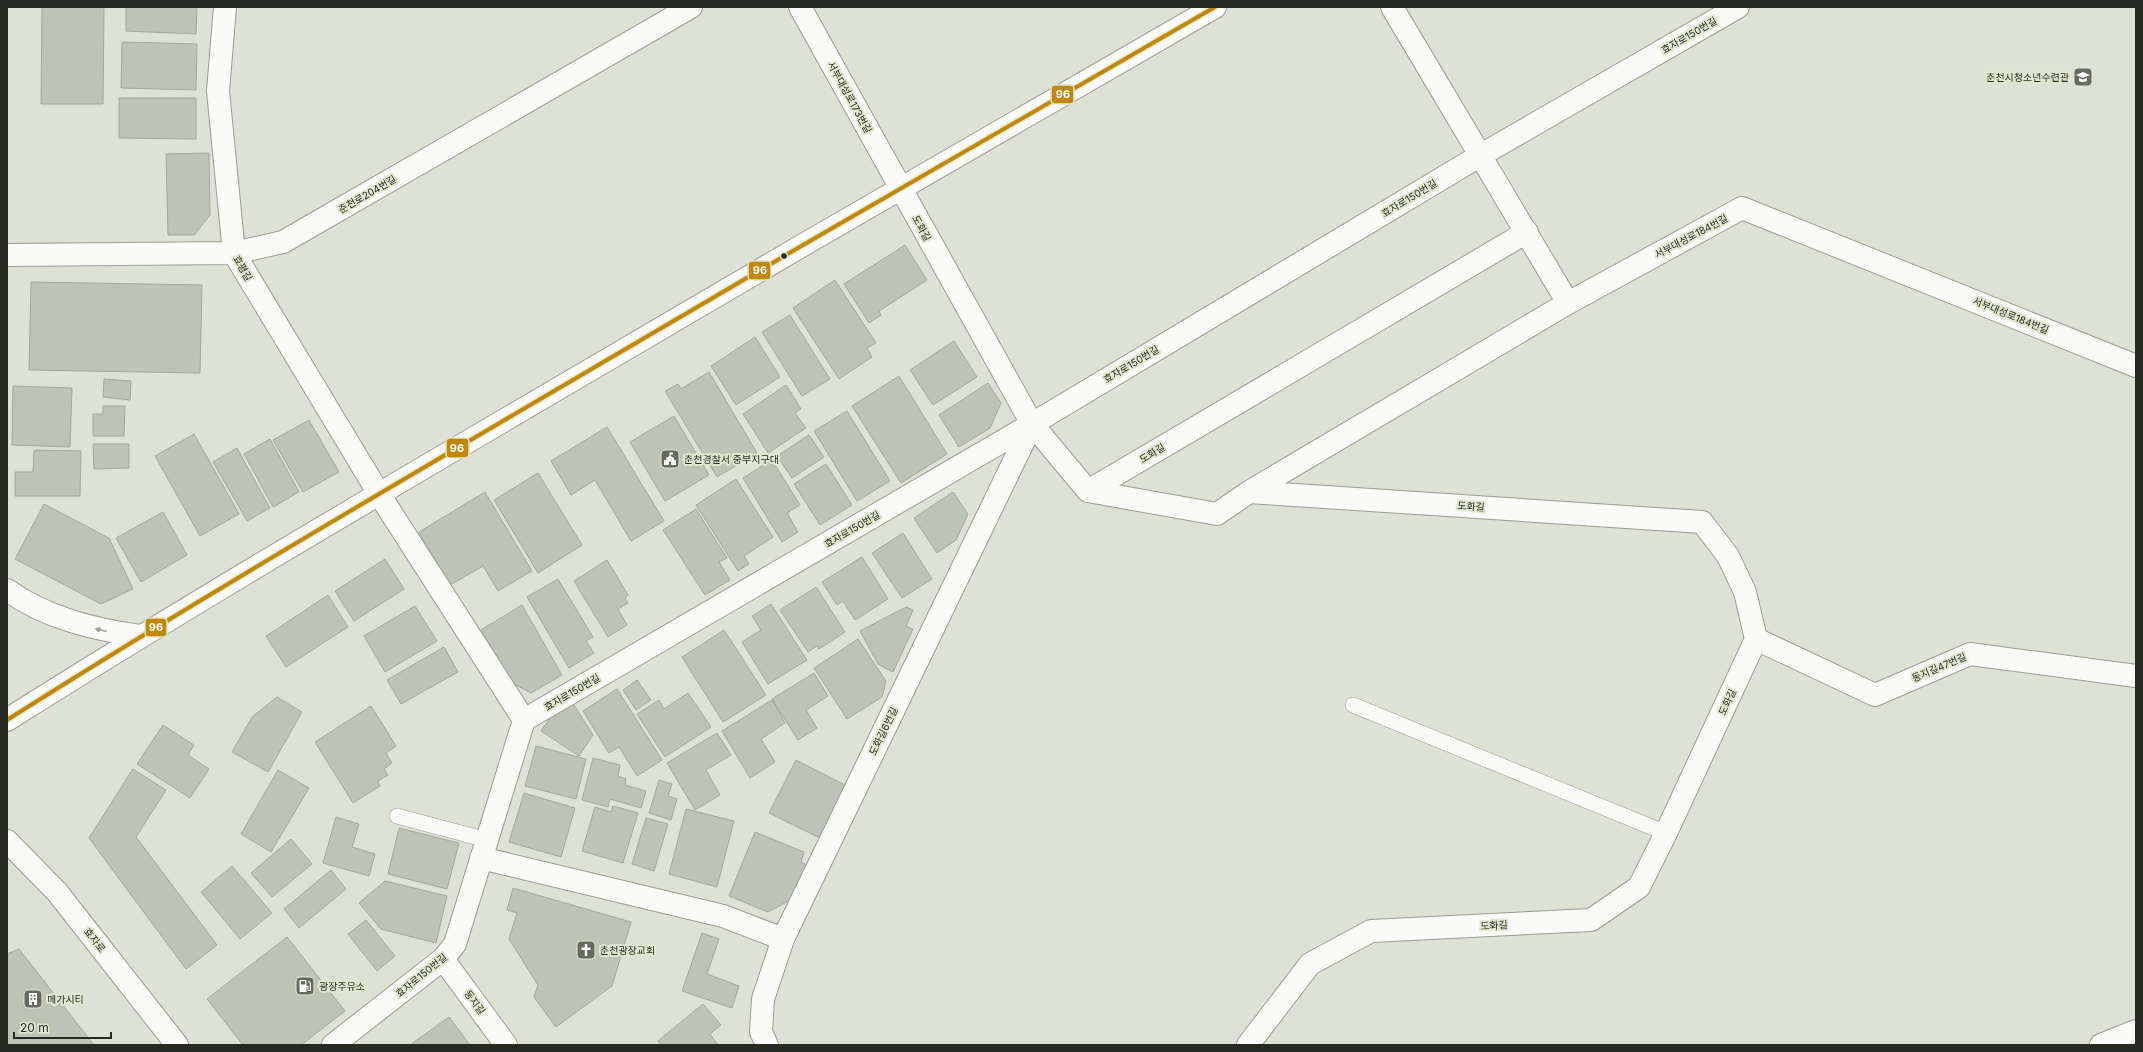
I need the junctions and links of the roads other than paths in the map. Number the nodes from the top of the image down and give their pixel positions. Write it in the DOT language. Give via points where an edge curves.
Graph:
graph roads {
  1 [pos="225,7"];
  2 [pos="691,7"];
  3 [pos="800,7"];
  4 [pos="1215,7"];
  5 [pos="1392,7"];
  6 [pos="1738,7"];
  7 [pos="1481,155"];
  8 [pos="899,187"];
  9 [pos="1527,232"];
  10 [pos="234,253"];
  11 [pos="7,256"];
  12 [pos="1568,302"];
  13 [pos="2136,366"];
  14 [pos="1032,424"];
  15 [pos="1088,491"];
  16 [pos="1249,492"];
  17 [pos="380,494"];
  18 [pos="7,590"];
  19 [pos="140,636"];
  20 [pos="1756,639"];
  21 [pos="2136,676"];
  22 [pos="1353,705"];
  23 [pos="7,720"];
  24 [pos="524,720"];
  25 [pos="397,816"];
  26 [pos="1666,833"];
  27 [pos="7,841"];
  28 [pos="484,849"];
  29 [pos="783,939"];
  30 [pos="443,959"];
  31 [pos="2136,1031"];
  32 [pos="177,1045"];
  33 [pos="333,1045"];
  34 [pos="506,1045"];
  35 [pos="767,1045"];
  36 [pos="1248,1045"];
  37 [pos="2101,1045"];
  1 -- 10 [label="street, 효평길" via="218,91"];
  2 -- 10 [label="street, 춘천로204번길" via="283,242"];
  3 -- 8 [label="street, 서부대성로173번길"];
  4 -- 8 [label="street"];
  5 -- 7 [label="street"];
  6 -- 7 [label="street, 효자로150번길"];
  7 -- 9 [label="street"];
  7 -- 14 [label="street, 효자로150번길"];
  8 -- 14 [label="street, 도화길"];
  8 -- 17 [label="street"];
  9 -- 12 [label="street"];
  9 -- 15 [label="street, 도화길"];
  10 -- 11 [label="street, 춘천로204번길"];
  10 -- 17 [label="street, 효평길"];
  12 -- 13 [label="street, 서부대성로184번길" via="1742,208"];
  12 -- 16 [label="street"];
  14 -- 15 [label="street, 도화길"];
  14 -- 24 [label="street, 효자로150번길"];
  14 -- 29 [label="street, 도화길6번길"];
  15 -- 16 [label="street" via="1217,514"];
  16 -- 20 [label="street, 도화길" via="1702,522 1728,556 1745,592"];
  17 -- 19 [label="street"];
  17 -- 24 [label="street"];
  19 -- 18 [label="street, one-way" via="70,622 37,608"];
  19 -- 23 [label="street"];
  20 -- 21 [label="street, 둥지길47번길" via="1875,695 1970,654"];
  20 -- 26 [label="street, 도화길"];
  22 -- 26 [label="lane"];
  24 -- 28 [label="street, 효자로150번길"];
  25 -- 28 [label="lane"];
  26 -- 36 [label="street, 도화길" via="1639,887 1591,920 1371,931 1310,964"];
  27 -- 32 [label="street, 효자로" via="57,892"];
  28 -- 29 [label="street" via="723,916"];
  28 -- 30 [label="street, 효자로150번길" via="456,944"];
  29 -- 35 [label="street, 도화길6번길" via="763,999 761,1032"];
  30 -- 33 [label="street, 효자로150번길"];
  30 -- 34 [label="street, 둥지길"];
  31 -- 37 [label="street"];
}
